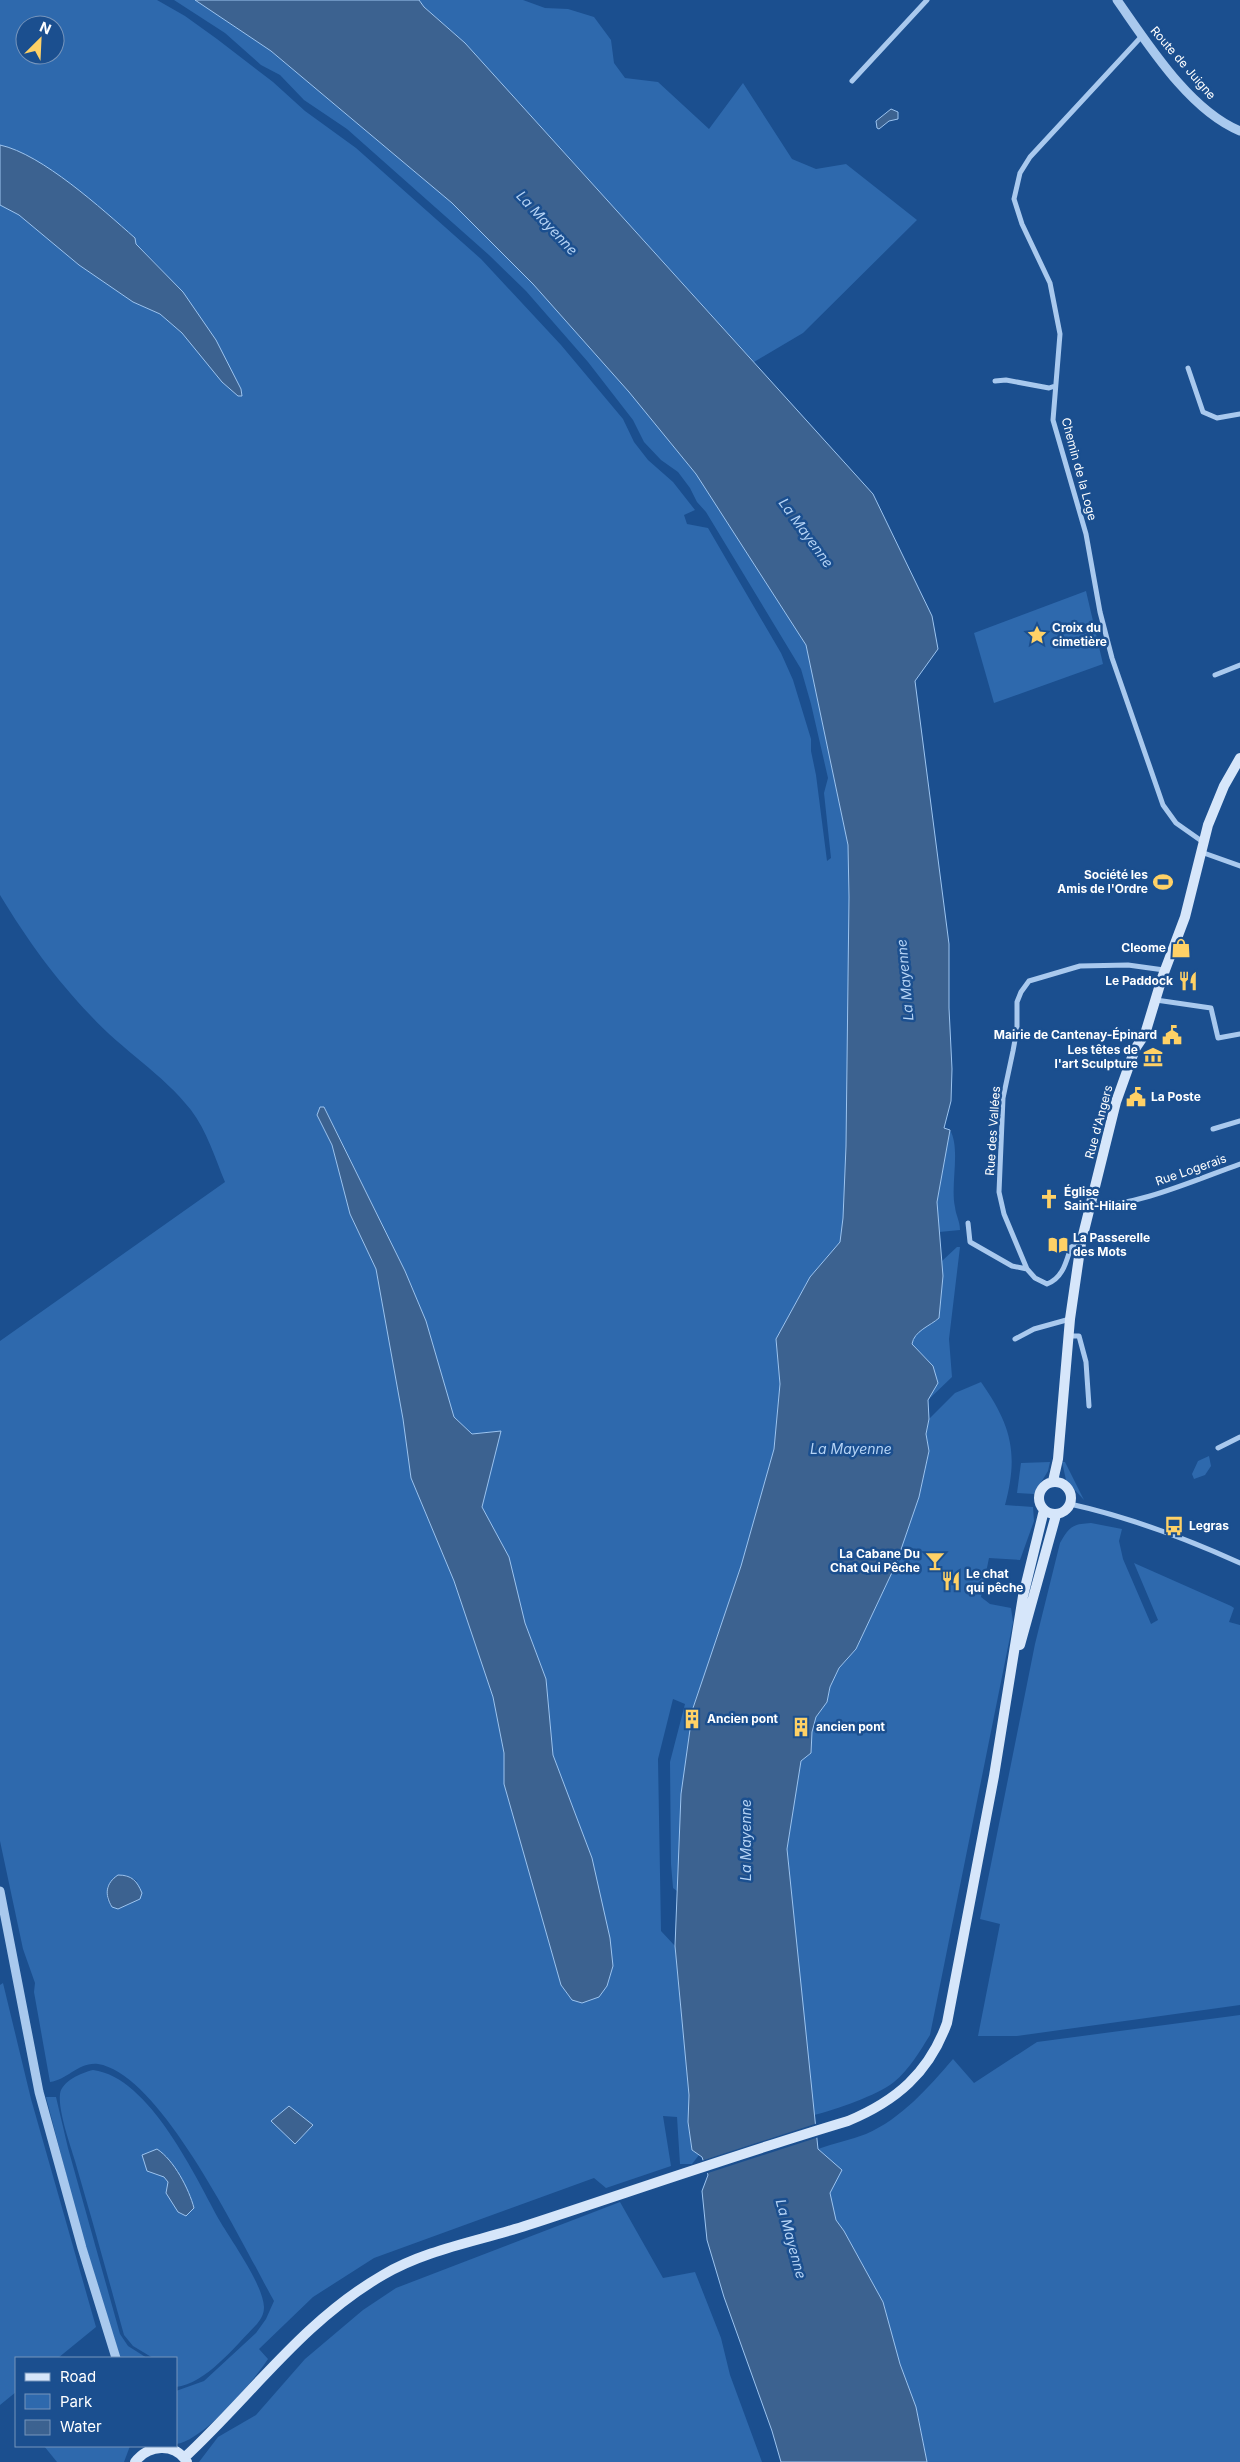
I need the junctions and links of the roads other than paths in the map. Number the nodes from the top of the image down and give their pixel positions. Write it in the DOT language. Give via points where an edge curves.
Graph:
graph roads {
  1 [pos="927,0"];
  2 [pos="1117,0"];
  3 [pos="1142,36"];
  4 [pos="852,81"];
  5 [pos="1240,131"];
  6 [pos="1188,368"];
  7 [pos="995,381"];
  8 [pos="1055,386"];
  9 [pos="1240,414"];
  10 [pos="1240,665"];
  11 [pos="1215,675"];
  12 [pos="1240,758"];
  13 [pos="1203,847"];
  14 [pos="1240,866"];
  15 [pos="1164,970"];
  16 [pos="1156,1000"];
  17 [pos="1240,1034"];
  18 [pos="1240,1121"];
  19 [pos="1213,1129"];
  20 [pos="1240,1164"];
  21 [pos="1090,1205"];
  22 [pos="968,1223"];
  23 [pos="1081,1243"];
  24 [pos="1027,1269"];
  25 [pos="1070,1320"];
  26 [pos="1069,1336"];
  27 [pos="1015,1338"];
  28 [pos="1089,1406"];
  29 [pos="1240,1436"];
  30 [pos="1218,1448"];
  31 [pos="1053,1482"];
  32 [pos="1070,1504"];
  33 [pos="1044,1510"];
  34 [pos="1056,1515"];
  35 [pos="1240,1563"];
  36 [pos="1009,1689"];
  37 [pos="0,1891"];
  38 [pos="116,2357"];
  39 [pos="148,2448"];
  40 [pos="185,2460"];
  41 [pos="135,2462"];
  1 -- 4 [label="street"];
  2 -- 3 [label="street, Route de Juigne"];
  3 -- 5 [label="street, Route de Juigne" via="1191,96 1217,118"];
  3 -- 8 [label="street, Chemin de la Loge" via="1030,157 1017,184 1014,199 1017,212 1050,283 1057,317 1060,354"];
  6 -- 9 [label="street" via="1203,412 1217,418"];
  7 -- 8 [label="street"];
  8 -- 13 [label="street, Chemin de la Loge" via="1054,420 1086,534 1100,612 1120,684 1162,805 1176,823"];
  10 -- 11 [label="street"];
  12 -- 13 [label="main road, Rue d'Angers" via="1224,786"];
  13 -- 14 [label="street, Chemin de la Loge"];
  13 -- 15 [label="main road, Rue d'Angers" via="1185,917"];
  15 -- 16 [label="main road, Rue d'Angers"];
  15 -- 24 [label="street, Rue des Vallées" via="1128,965 1080,966 1029,981 1021,992 1003,1098 999,1192 1004,1214"];
  16 -- 17 [label="street" via="1211,1008 1218,1038"];
  16 -- 21 [label="main road, Rue d'Angers" via="1116,1102"];
  18 -- 19 [label="street"];
  20 -- 21 [label="street, Rue Logerais" via="1137,1200 1109,1206"];
  21 -- 23 [label="main road, Rue d'Angers"];
  22 -- 24 [label="street" via="970,1242 1012,1266"];
  23 -- 24 [label="street" via="1071,1247 1062,1272 1055,1281 1047,1284 1034,1278"];
  23 -- 25 [label="main road, Rue d'Angers"];
  25 -- 26 [label="main road, Rue d'Angers"];
  25 -- 27 [label="street" via="1034,1329"];
  26 -- 28 [label="street" via="1080,1336 1086,1362"];
  26 -- 31 [label="main road, Rue d'Angers"];
  29 -- 30 [label="street"];
  31 -- 32 [label="main road" via="1068,1488"];
  31 -- 33 [label="main road" via="1038,1494"];
  32 -- 34 [label="main road"];
  32 -- 35 [label="street" via="1184,1537"];
  33 -- 34 [label="main road"];
  33 -- 36 [label="main road" via="1023,1596"];
  34 -- 36 [label="main road"];
  36 -- 40 [label="main road" via="947,2023 936,2052 900,2093 872,2111 828,2127 429,2255 384,2274 304,2334"];
  37 -- 38 [label="street" via="39,2092"];
  39 -- 40 [label="main road" via="168,2448"];
  39 -- 41 [label="main road"];
}
